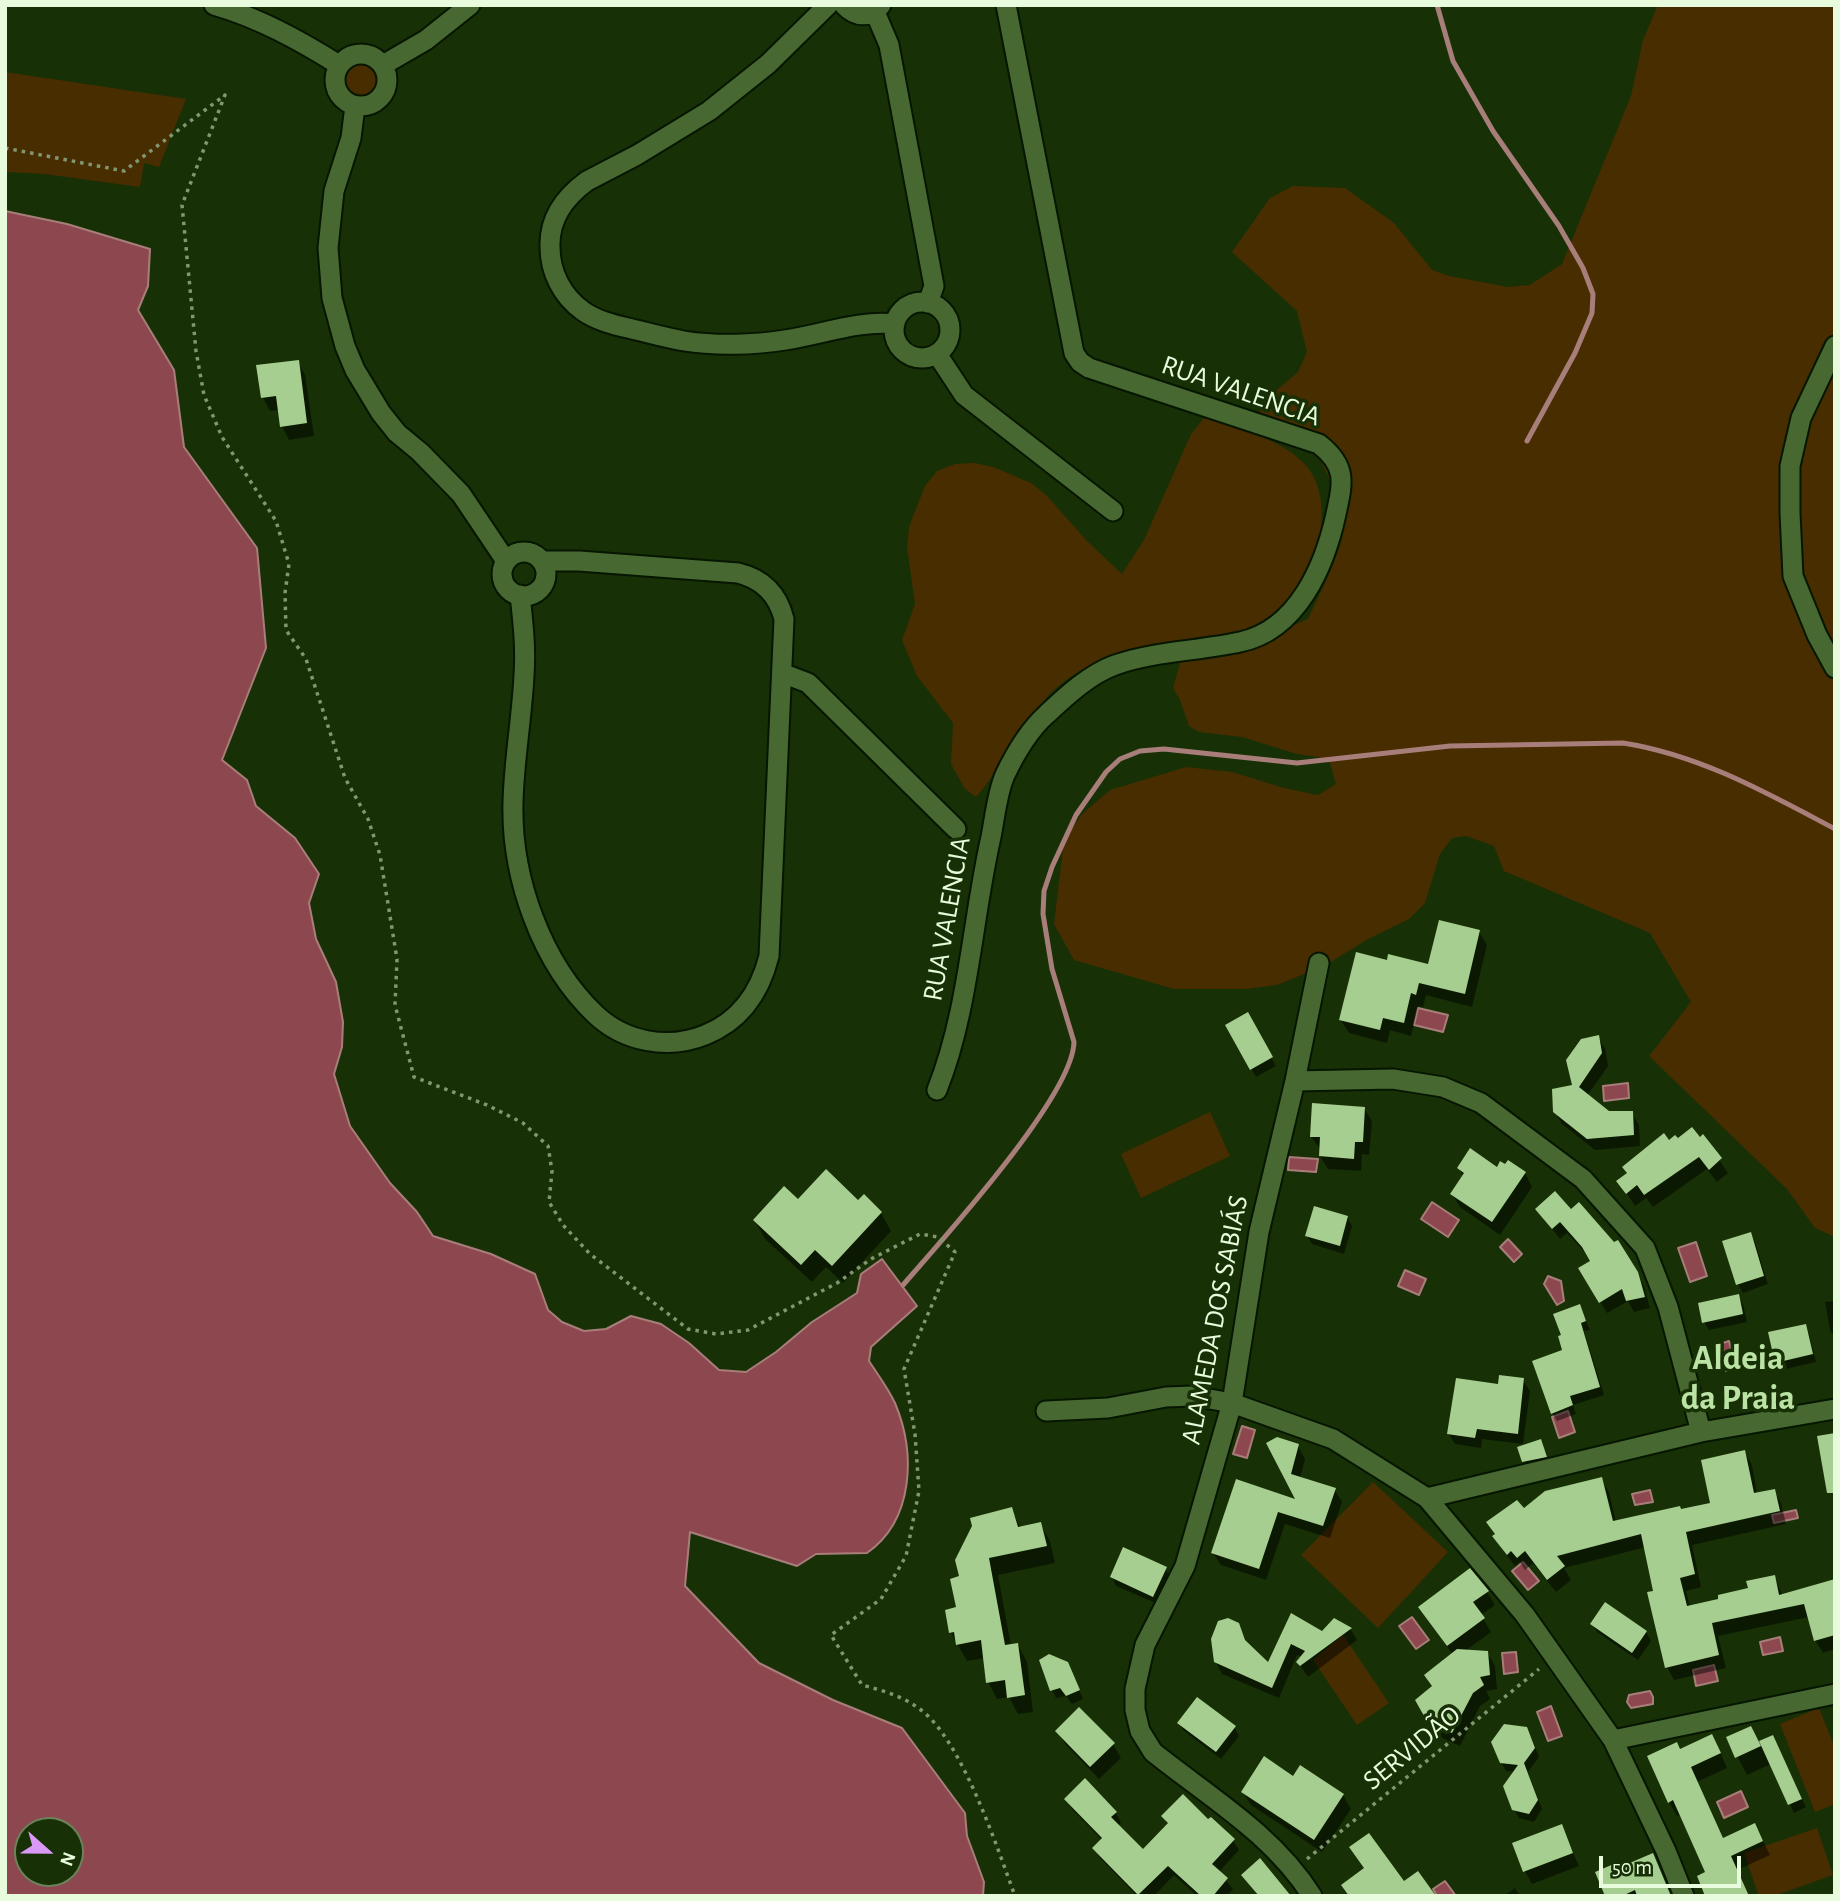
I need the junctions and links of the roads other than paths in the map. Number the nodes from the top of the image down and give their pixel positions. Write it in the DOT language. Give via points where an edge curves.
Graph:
graph roads {
  1 [pos="214,5"];
  2 [pos="470,5"];
  3 [pos="828,5"];
  4 [pos="845,5"];
  5 [pos="1006,5"];
  6 [pos="878,9"];
  7 [pos="339,65"];
  8 [pos="383,65"];
  9 [pos="355,106"];
  10 [pos="928,303"];
  11 [pos="895,324"];
  12 [pos="1835,346"];
  13 [pos="937,354"];
  14 [pos="1113,511"];
  15 [pos="506,561"];
  16 [pos="543,561"];
  17 [pos="520,595"];
  18 [pos="1835,668"];
  19 [pos="782,673"];
  20 [pos="956,829"];
  21 [pos="1319,963"];
  22 [pos="1295,1081"];
  23 [pos="937,1090"];
  24 [pos="1232,1403"];
  25 [pos="1835,1409"];
  26 [pos="1046,1411"];
  27 [pos="1701,1432"];
  28 [pos="1427,1499"];
  29 [pos="1835,1694"];
  30 [pos="1613,1740"];
  31 [pos="1312,1896"];
  32 [pos="1684,1896"];
  1 -- 7 [label="street" via="245,14"];
  2 -- 8 [label="street" via="426,40"];
  3 -- 11 [label="street" via="768,64 709,111 575,189 552,226 550,256 558,282 584,312 608,323 685,341 783,341 872,323"];
  4 -- 6 [label="street" via="858,15"];
  5 -- 23 [label="street, RUA VALENCIA" via="1074,353 1080,362 1133,384 1319,444 1339,466 1343,484 1316,575 1286,617 1243,642 1113,666 1075,689 1043,717 1025,741 1004,776 950,1058"];
  6 -- 10 [label="street" via="889,45 934,286"];
  7 -- 8 [label="street" via="346,57 366,54"];
  7 -- 9 [label="street" via="334,84 345,102"];
  8 -- 9 [label="street" via="387,86 382,95 375,102"];
  9 -- 15 [label="street" via="329,219 328,273 337,323 355,370 381,413 461,494"];
  10 -- 11 [label="street" via="907,307"];
  10 -- 13 [label="street" via="946,315 950,325 945,346"];
  11 -- 13 [label="street" via="895,335 906,353 927,358"];
  12 -- 18 [label="street" via="1801,418 1790,466 1793,576"];
  13 -- 14 [label="street" via="964,395"];
  15 -- 16 [label="street" via="520,552"];
  15 -- 17 [label="street" via="502,578"];
  16 -- 17 [label="street" via="543,586 528,596"];
  16 -- 19 [label="street" via="748,575 766,586 782,610"];
  17 -- 19 [label="street" via="525,649 513,802 524,888 544,941 573,988 602,1020 631,1037 664,1043 712,1032 744,1007 759,987 769,956"];
  19 -- 20 [label="street" via="808,683"];
  21 -- 22 [label="street, ALAMEDA DOS SABIÁS"];
  22 -- 24 [label="street, ALAMEDA DOS SABIÁS" via="1259,1232"];
  22 -- 27 [label="street" via="1393,1079 1443,1087 1481,1102 1583,1179 1646,1248 1668,1307"];
  24 -- 26 [label="street" via="1166,1397 1108,1408"];
  24 -- 28 [label="street" via="1333,1438"];
  24 -- 31 [label="street, ALAMEDA DOS SABIÁS" via="1185,1566 1145,1645 1135,1710 1140,1731 1153,1752 1275,1848"];
  25 -- 27 [label="street"];
  27 -- 28 [label="street"];
  28 -- 30 [label="street" via="1525,1615"];
  29 -- 30 [label="street"];
  30 -- 32 [label="street"];
}
